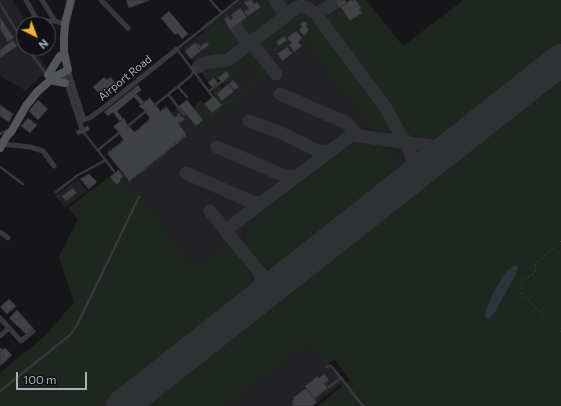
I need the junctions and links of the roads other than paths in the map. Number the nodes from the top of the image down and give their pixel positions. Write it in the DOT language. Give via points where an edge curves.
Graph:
graph roads {
  1 [pos="26,0"];
  2 [pos="42,0"];
  3 [pos="66,0"];
  4 [pos="71,0"];
  5 [pos="101,0"];
  6 [pos="210,0"];
  7 [pos="231,0"];
  8 [pos="238,0"];
  9 [pos="234,3"];
  10 [pos="0,4"];
  11 [pos="222,13"];
  12 [pos="58,22"];
  13 [pos="128,28"];
  14 [pos="16,30"];
  15 [pos="177,49"];
  16 [pos="61,53"];
  17 [pos="34,56"];
  18 [pos="198,67"];
  19 [pos="65,69"];
  20 [pos="194,70"];
  21 [pos="191,76"];
  22 [pos="198,76"];
  23 [pos="49,77"];
  24 [pos="66,83"];
  25 [pos="220,83"];
  26 [pos="178,87"];
  27 [pos="209,91"];
  28 [pos="168,94"];
  29 [pos="212,96"];
  30 [pos="187,97"];
  31 [pos="155,105"];
  32 [pos="145,112"];
  33 [pos="184,115"];
  34 [pos="82,121"];
  35 [pos="128,126"];
  36 [pos="83,131"];
  37 [pos="6,133"];
  38 [pos="119,133"];
  39 [pos="1,146"];
  40 [pos="98,150"];
  41 [pos="106,160"];
  42 [pos="54,166"];
  43 [pos="0,167"];
  44 [pos="114,171"];
  45 [pos="23,184"];
  46 [pos="56,192"];
  47 [pos="139,197"];
  48 [pos="0,232"];
  49 [pos="8,238"];
  50 [pos="0,318"];
  51 [pos="9,328"];
  52 [pos="33,330"];
  53 [pos="0,336"];
  54 [pos="326,367"];
  55 [pos="341,378"];
  56 [pos="329,387"];
  57 [pos="0,391"];
  58 [pos="363,406"];
  1 -- 12 [label="street" via="38,20"];
  2 -- 12 [label="street"];
  3 -- 12 [label="main road"];
  4 -- 16 [label="main road"];
  5 -- 13 [label="street"];
  6 -- 11 [label="lane"];
  7 -- 9 [label="lane"];
  8 -- 9 [label="lane"];
  9 -- 11 [label="lane"];
  10 -- 14 [label="lane"];
  11 -- 15 [label="lane"];
  12 -- 16 [label="main road"];
  15 -- 20 [label="lane"];
  15 -- 34 [label="street, Airport Road" via="102,109"];
  16 -- 19 [label="main road"];
  16 -- 23 [label="main road"];
  17 -- 23 [label="lane"];
  18 -- 20 [label="lane"];
  19 -- 23 [label="main road"];
  19 -- 24 [label="street"];
  19 -- 34 [label="street"];
  20 -- 21 [label="lane"];
  20 -- 22 [label="lane"];
  21 -- 22 [label="lane"];
  21 -- 26 [label="lane"];
  22 -- 27 [label="lane"];
  23 -- 24 [label="main road"];
  23 -- 37 [label="main road"];
  24 -- 34 [label="street"];
  25 -- 27 [label="lane"];
  26 -- 28 [label="lane"];
  26 -- 30 [label="lane"];
  27 -- 29 [label="lane"];
  28 -- 31 [label="lane"];
  28 -- 33 [label="lane"];
  32 -- 35 [label="lane"];
  34 -- 36 [label="street"];
  36 -- 40 [label="lane"];
  37 -- 39 [label="main road"];
  38 -- 40 [label="lane"];
  39 -- 42 [label="street" via="30,147 43,151"];
  40 -- 41 [label="lane"];
  41 -- 44 [label="lane"];
  41 -- 46 [label="lane" via="78,175"];
  43 -- 45 [label="lane"];
  47 -- 57 [label="lane" via="70,335"];
  48 -- 49 [label="street"];
  50 -- 51 [label="street"];
  51 -- 52 [label="street" via="21,341"];
  51 -- 53 [label="street"];
  54 -- 55 [label="lane" via="333,368"];
  55 -- 56 [label="lane"];
  55 -- 58 [label="lane"];
}
